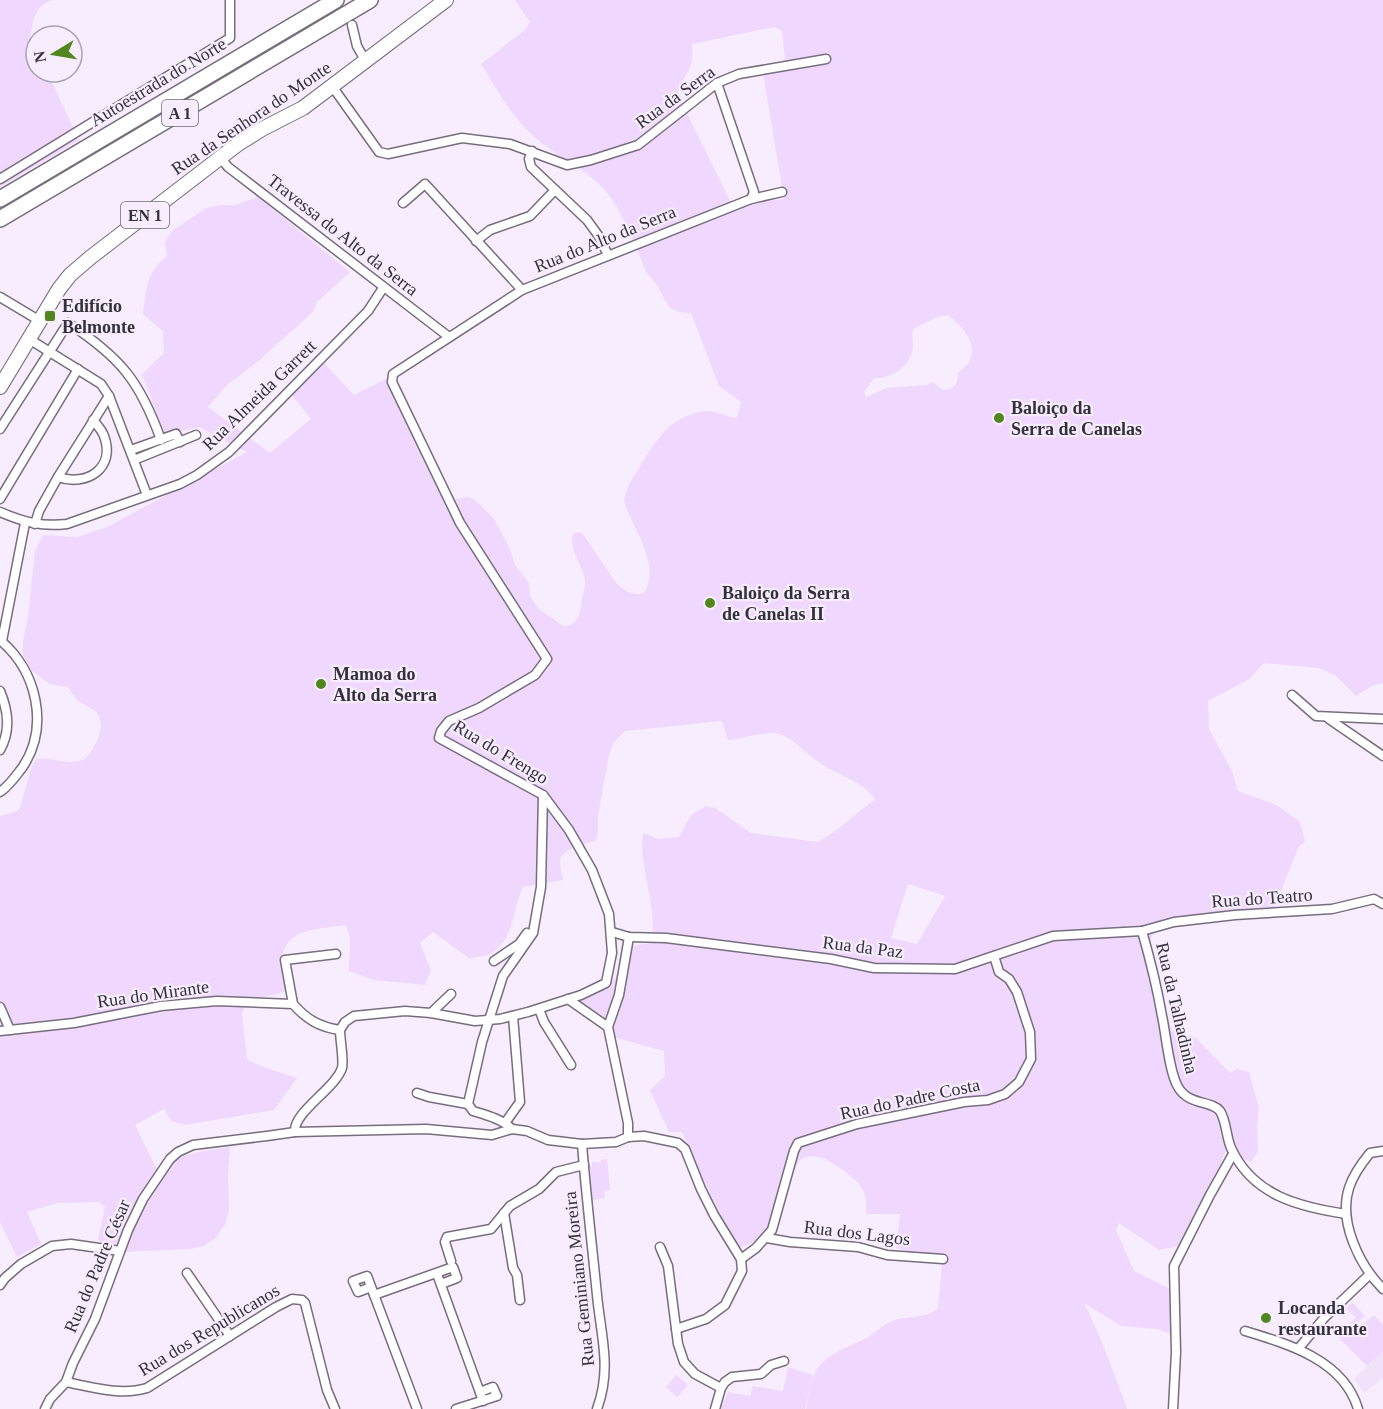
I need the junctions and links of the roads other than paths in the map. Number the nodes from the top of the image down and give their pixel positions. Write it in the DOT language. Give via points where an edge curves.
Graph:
graph roads {
  1 [pos="230,0"];
  2 [pos="336,0"];
  3 [pos="370,0"];
  4 [pos="446,0"];
  5 [pos="352,25"];
  6 [pos="826,59"];
  7 [pos="365,60"];
  8 [pos="717,83"];
  9 [pos="332,86"];
  10 [pos="532,151"];
  11 [pos="220,157"];
  12 [pos="0,179"];
  13 [pos="555,190"];
  14 [pos="782,192"];
  15 [pos="0,199"];
  16 [pos="751,199"];
  17 [pos="403,203"];
  18 [pos="0,219"];
  19 [pos="476,241"];
  20 [pos="608,255"];
  21 [pos="383,288"];
  22 [pos="522,290"];
  23 [pos="0,297"];
  24 [pos="40,321"];
  25 [pos="449,337"];
  26 [pos="29,339"];
  27 [pos="49,351"];
  28 [pos="78,369"];
  29 [pos="0,387"];
  30 [pos="109,396"];
  31 [pos="93,420"];
  32 [pos="0,429"];
  33 [pos="196,435"];
  34 [pos="161,440"];
  35 [pos="180,442"];
  36 [pos="131,450"];
  37 [pos="134,460"];
  38 [pos="58,477"];
  39 [pos="147,495"];
  40 [pos="0,499"];
  41 [pos="0,512"];
  42 [pos="30,523"];
  43 [pos="1,641"];
  44 [pos="0,691"];
  45 [pos="1292,695"];
  46 [pos="1327,717"];
  47 [pos="1383,719"];
  48 [pos="0,750"];
  49 [pos="1383,756"];
  50 [pos="0,792"];
  51 [pos="543,795"];
  52 [pos="1383,904"];
  53 [pos="536,919"];
  54 [pos="1142,931"];
  55 [pos="612,932"];
  56 [pos="628,936"];
  57 [pos="336,954"];
  58 [pos="994,956"];
  59 [pos="494,961"];
  60 [pos="451,994"];
  61 [pos="568,999"];
  62 [pos="293,1004"];
  63 [pos="0,1007"];
  64 [pos="539,1009"];
  65 [pos="431,1013"];
  66 [pos="513,1016"];
  67 [pos="490,1019"];
  68 [pos="608,1027"];
  69 [pos="10,1030"];
  70 [pos="340,1030"];
  71 [pos="0,1031"];
  72 [pos="571,1065"];
  73 [pos="417,1093"];
  74 [pos="468,1104"];
  75 [pos="508,1126"];
  76 [pos="295,1132"];
  77 [pos="628,1137"];
  78 [pos="582,1144"];
  79 [pos="1383,1151"];
  80 [pos="1233,1154"];
  81 [pos="584,1165"];
  82 [pos="504,1213"];
  83 [pos="1346,1214"];
  84 [pos="767,1238"];
  85 [pos="660,1247"];
  86 [pos="120,1251"];
  87 [pos="741,1259"];
  88 [pos="943,1259"];
  89 [pos="452,1264"];
  90 [pos="187,1273"];
  91 [pos="437,1274"];
  92 [pos="1369,1275"];
  93 [pos="441,1284"];
  94 [pos="0,1285"];
  95 [pos="1383,1289"];
  96 [pos="520,1300"];
  97 [pos="676,1329"];
  98 [pos="1245,1331"];
  99 [pos="230,1336"];
  100 [pos="1298,1349"];
  101 [pos="784,1361"];
  102 [pos="66,1382"];
  103 [pos="721,1388"];
  104 [pos="480,1392"];
  105 [pos="483,1401"];
  106 [pos="45,1409"];
  107 [pos="335,1409"];
  108 [pos="417,1409"];
  109 [pos="456,1409"];
  110 [pos="597,1409"];
  111 [pos="716,1409"];
  112 [pos="1173,1409"];
  113 [pos="1358,1409"];
  1 -- 12 [label="street" via="230,38"];
  2 -- 15 [label="highway, Autoestrada do Norte / A 1"];
  3 -- 18 [label="highway, Autoestrada do Norte / A 1"];
  4 -- 7 [label="main road, Rua da Senhora do Monte / EN 1"];
  5 -- 7 [label="street"];
  6 -- 8 [label="street, Rua da Serra" via="739,74"];
  7 -- 9 [label="main road, Rua da Senhora do Monte / EN 1"];
  8 -- 10 [label="street, Rua da Serra" via="638,145 567,165"];
  8 -- 16 [label="street" via="754,192"];
  9 -- 10 [label="street, Rua da Serra" via="379,152 388,154 462,138"];
  9 -- 11 [label="main road, Rua da Senhora do Monte / EN 1" via="303,108"];
  10 -- 13 [label="street" via="531,167"];
  11 -- 21 [label="street, Travessa do Alto da Serra"];
  11 -- 24 [label="main road, Rua da Senhora do Monte / EN 1" via="70,275"];
  13 -- 19 [label="street" via="530,216 490,230"];
  13 -- 20 [label="street" via="598,234"];
  14 -- 16 [label="street, Rua do Alto da Serra"];
  16 -- 20 [label="street, Rua do Alto da Serra"];
  17 -- 19 [label="street" via="425,184"];
  19 -- 22 [label="street"];
  20 -- 22 [label="street, Rua do Alto da Serra"];
  21 -- 25 [label="street, Travessa do Alto da Serra"];
  21 -- 39 [label="street, Rua Almeida Garrett" via="368,311 229,452 180,484"];
  22 -- 25 [label="street, Rua do Alto da Serra"];
  23 -- 24 [label="street"];
  24 -- 26 [label="main road, Rua da Senhora do Monte / EN 1"];
  25 -- 51 [label="street, Rua do Frengo" via="393,374 392,382 460,523 547,659 535,675 449,722 440,738"];
  26 -- 27 [label="street"];
  26 -- 29 [label="main road, Rua da Senhora do Monte / EN 1"];
  27 -- 28 [label="street"];
  27 -- 32 [label="street"];
  27 -- 34 [label="street" via="68,323 94,340 116,358 136,385"];
  28 -- 30 [label="street" via="101,384"];
  28 -- 40 [label="street"];
  30 -- 31 [label="street"];
  30 -- 36 [label="street"];
  31 -- 38 [label="street"];
  31 -- 38 [label="street" via="104,436 105,457 100,468 94,476 84,479"];
  33 -- 35 [label="street"];
  34 -- 35 [label="street" via="176,435"];
  34 -- 36 [label="street"];
  35 -- 37 [label="street"];
  36 -- 37 [label="street"];
  37 -- 39 [label="street"];
  38 -- 42 [label="street"];
  39 -- 42 [label="street, Rua Almeida Garrett" via="78,521 50,526"];
  41 -- 42 [label="street, Rua Almeida Garrett"];
  42 -- 43 [label="street"];
  43 -- 50 [label="street" via="16,656 32,684 37,723 35,745 13,781"];
  44 -- 48 [label="street" via="7,711 5,742"];
  45 -- 46 [label="street" via="1316,717"];
  46 -- 47 [label="street"];
  46 -- 49 [label="street"];
  51 -- 53 [label="street"];
  51 -- 55 [label="street, Rua do Frengo" via="592,870"];
  52 -- 54 [label="street, Rua do Teatro" via="1374,899 1332,909 1174,922"];
  53 -- 59 [label="street" via="519,944"];
  53 -- 67 [label="street" via="533,933 503,976"];
  54 -- 58 [label="street, Rua da Paz" via="1053,936"];
  54 -- 80 [label="street, Rua da Talhadinha" via="1177,1086 1190,1100 1220,1112"];
  55 -- 56 [label="street, Rua da Paz"];
  55 -- 61 [label="street, Rua do Frengo" via="606,983"];
  56 -- 58 [label="street, Rua da Paz" via="831,959 874,968 955,969"];
  56 -- 68 [label="street" via="619,995"];
  57 -- 62 [label="street" via="285,960"];
  58 -- 84 [label="street, Rua do Padre Costa" via="999,972 1017,992 1030,1032 1031,1059 1020,1082 1005,1094 988,1100 964,1101 857,1124 798,1143"];
  60 -- 65 [label="street"];
  61 -- 64 [label="street, Rua do Frengo"];
  61 -- 68 [label="street"];
  62 -- 69 [label="street, Rua do Mirante" via="217,1001 160,1006 74,1023"];
  62 -- 70 [label="street" via="304,1017"];
  63 -- 69 [label="street"];
  64 -- 66 [label="street"];
  64 -- 72 [label="street"];
  65 -- 67 [label="street" via="476,1021"];
  65 -- 70 [label="street" via="405,1011 354,1016"];
  66 -- 67 [label="street"];
  66 -- 75 [label="street" via="520,1102"];
  67 -- 74 [label="street"];
  68 -- 77 [label="street"];
  69 -- 71 [label="street, Rua do Mirante"];
  70 -- 76 [label="street" via="343,1065 300,1118"];
  73 -- 74 [label="street"];
  74 -- 75 [label="street" via="473,1111"];
  75 -- 76 [label="street, Rua do Padre César" via="492,1135 426,1129"];
  75 -- 78 [label="street" via="548,1140"];
  76 -- 86 [label="street, Rua do Padre César" via="193,1146 178,1152 143,1199"];
  77 -- 78 [label="street" via="616,1142"];
  77 -- 87 [label="street" via="663,1138 685,1149 701,1190"];
  78 -- 81 [label="street, Rua Geminiano Moreira"];
  79 -- 83 [label="street" via="1370,1153 1358,1168 1348,1189"];
  80 -- 83 [label="street" via="1251,1179 1267,1191 1293,1203"];
  80 -- 112 [label="street" via="1174,1266"];
  81 -- 82 [label="street" via="556,1172"];
  81 -- 110 [label="street, Rua Geminiano Moreira" via="606,1364"];
  82 -- 89 [label="street" via="491,1229 447,1237"];
  82 -- 96 [label="street"];
  83 -- 92 [label="street"];
  84 -- 87 [label="street"];
  84 -- 88 [label="street, Rua dos Lagos"];
  85 -- 97 [label="street" via="668,1266"];
  86 -- 94 [label="street" via="71,1244 52,1246 21,1264"];
  86 -- 102 [label="street, Rua do Padre César"];
  87 -- 97 [label="street" via="742,1271 725,1305 706,1319"];
  89 -- 91 [label="street"];
  89 -- 93 [label="street" via="457,1278"];
  90 -- 99 [label="street"];
  91 -- 93 [label="street"];
  91 -- 108 [label="street" via="372,1291"];
  92 -- 95 [label="street"];
  92 -- 100 [label="street"];
  93 -- 104 [label="street"];
  97 -- 103 [label="street" via="680,1353 689,1369"];
  98 -- 100 [label="street"];
  99 -- 102 [label="street, Rua dos Republicanos" via="141,1390 117,1391"];
  99 -- 107 [label="street, Rua dos Republicanos" via="276,1307 302,1300"];
  100 -- 113 [label="street" via="1341,1378 1355,1397"];
  101 -- 103 [label="street" via="761,1374 732,1377"];
  102 -- 106 [label="street, Rua do Padre César"];
  103 -- 111 [label="street"];
  104 -- 105 [label="street"];
  104 -- 105 [label="street" via="493,1387 497,1396"];
  105 -- 109 [label="street"];
}
